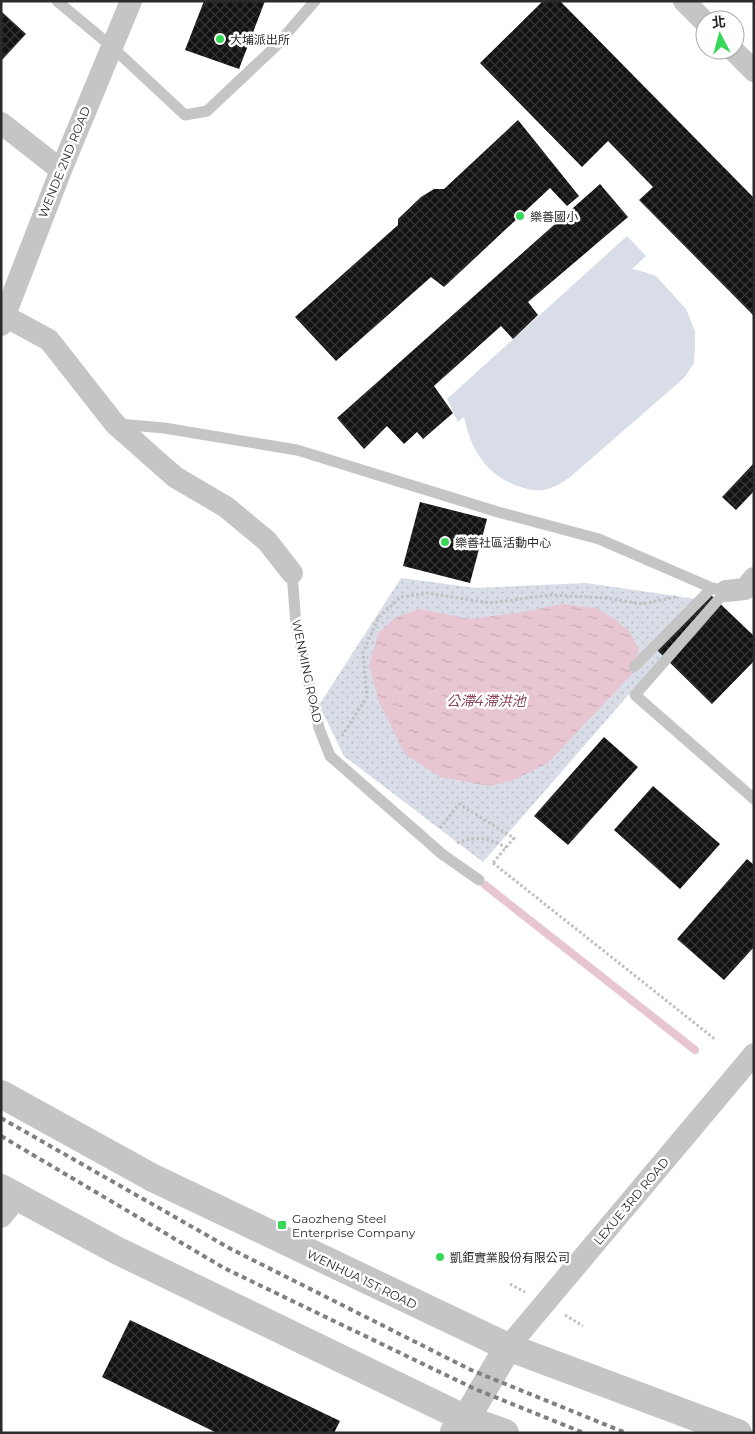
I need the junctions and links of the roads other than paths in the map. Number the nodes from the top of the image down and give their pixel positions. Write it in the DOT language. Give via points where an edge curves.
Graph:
graph roads {
  1 [pos="57,1"];
  2 [pos="131,1"];
  3 [pos="315,1"];
  4 [pos="684,1"];
  5 [pos="695,12"];
  6 [pos="112,46"];
  7 [pos="742,60"];
  8 [pos="754,71"];
  9 [pos="1,123"];
  10 [pos="60,170"];
  11 [pos="2,319"];
  12 [pos="115,424"];
  13 [pos="292,573"];
  14 [pos="754,578"];
  15 [pos="713,588"];
  16 [pos="634,667"];
  17 [pos="754,799"];
  18 [pos="479,880"];
  19 [pos="754,1054"];
  20 [pos="1,1094"];
  21 [pos="7,1201"];
  22 [pos="508,1347"];
  23 [pos="460,1426"];
  24 [pos="504,1433"];
  25 [pos="738,1433"];
  1 -- 6 [label="lane"];
  2 -- 6 [label="street, WENDE 2ND ROAD"];
  3 -- 6 [label="lane" via="275,48 207,111 185,115"];
  4 -- 5 [label="street"];
  6 -- 10 [label="street, WENDE 2ND ROAD"];
  7 -- 8 [label="street"];
  9 -- 10 [label="street"];
  10 -- 11 [label="street, WENDE 2ND ROAD"];
  11 -- 12 [label="street, WENMING ROAD" via="49,340"];
  12 -- 13 [label="street, WENMING ROAD" via="175,477 226,507 267,541"];
  12 -- 15 [label="lane" via="164,428 297,450 498,512 599,539"];
  13 -- 18 [label="lane, WENMING ROAD" via="296,626 319,728 330,756 442,854"];
  14 -- 15 [label="street" via="745,589"];
  15 -- 16 [label="lane"];
  15 -- 17 [label="lane" via="635,695"];
  19 -- 22 [label="street, LEXUE 3RD ROAD"];
  20 -- 22 [label="street, WENHUA 1ST ROAD" via="153,1178"];
  21 -- 23 [label="street" via="116,1250"];
  22 -- 23 [label="street"];
  22 -- 25 [label="street, WENHUA 1ST ROAD"];
  23 -- 24 [label="street"];
}
